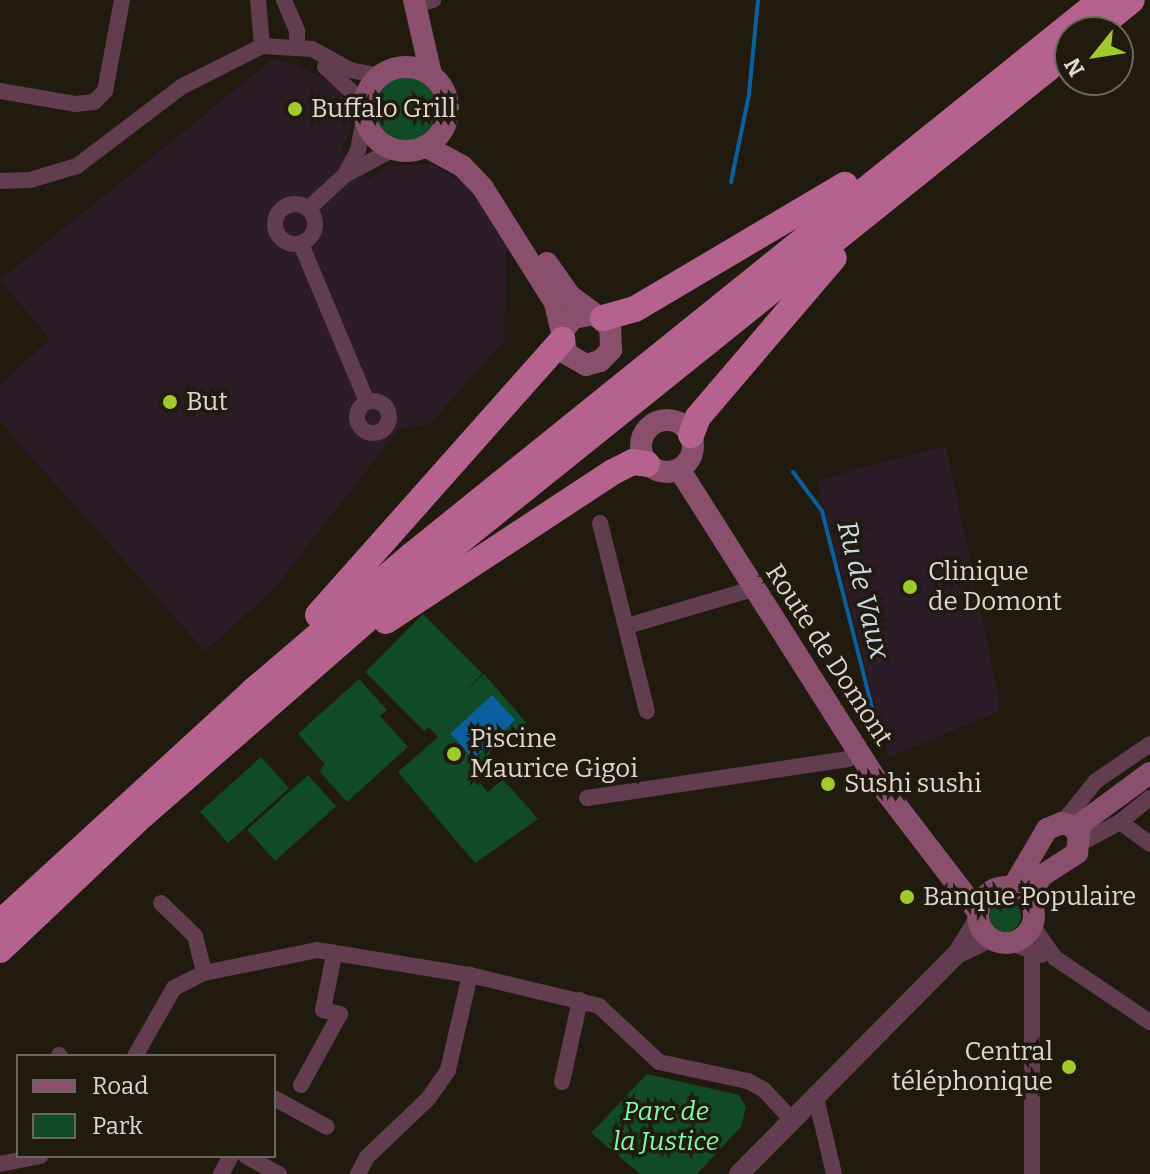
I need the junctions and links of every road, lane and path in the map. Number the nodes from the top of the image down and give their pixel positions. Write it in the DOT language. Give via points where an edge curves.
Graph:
graph roads {
  1 [pos="122,0"];
  2 [pos="258,0"];
  3 [pos="284,0"];
  4 [pos="1101,0"];
  5 [pos="1132,0"];
  6 [pos="421,2"];
  7 [pos="1088,16"];
  8 [pos="1112,16"];
  9 [pos="262,46"];
  10 [pos="297,48"];
  11 [pos="1054,55"];
  12 [pos="1054,55"];
  13 [pos="1054,56"];
  14 [pos="389,72"];
  15 [pos="431,74"];
  16 [pos="0,91"];
  17 [pos="365,109"];
  18 [pos="447,122"];
  19 [pos="425,146"];
  20 [pos="394,149"];
  21 [pos="345,175"];
  22 [pos="0,181"];
  23 [pos="308,209"];
  24 [pos="301,244"];
  25 [pos="599,316"];
  26 [pos="563,335"];
  27 [pos="600,361"];
  28 [pos="367,402"];
  29 [pos="595,415"];
  30 [pos="649,426"];
  31 [pos="691,435"];
  32 [pos="647,464"];
  33 [pos="679,469"];
  34 [pos="600,523"];
  35 [pos="753,589"];
  36 [pos="627,626"];
  37 [pos="647,711"];
  38 [pos="1150,744"];
  39 [pos="859,753"];
  40 [pos="1150,773"];
  41 [pos="587,798"];
  42 [pos="1150,798"];
  43 [pos="143,815"];
  44 [pos="1120,822"];
  45 [pos="1073,831"];
  46 [pos="1150,844"];
  47 [pos="942,864"];
  48 [pos="1010,891"];
  49 [pos="161,903"];
  50 [pos="0,922"];
  51 [pos="1032,925"];
  52 [pos="989,928"];
  53 [pos="0,950"];
  54 [pos="1032,953"];
  55 [pos="334,955"];
  56 [pos="1055,958"];
  57 [pos="204,973"];
  58 [pos="470,975"];
  59 [pos="580,1000"];
  60 [pos="1150,1022"];
  61 [pos="136,1054"];
  62 [pos="562,1082"];
  63 [pos="301,1085"];
  64 [pos="815,1094"];
  65 [pos="276,1099"];
  66 [pos="790,1118"];
  67 [pos="327,1127"];
  68 [pos="30,1158"];
  69 [pos="250,1158"];
  70 [pos="0,1164"];
  71 [pos="279,1174"];
  72 [pos="358,1174"];
  73 [pos="739,1174"];
  74 [pos="834,1174"];
  75 [pos="1032,1174"];
  1 -- 16 [label="street" via="105,91 94,102 75,104"];
  2 -- 9 [label="street"];
  3 -- 10 [label="street" via="297,31"];
  4 -- 7 [label="highway"];
  5 -- 8 [label="highway"];
  6 -- 14 [label="main road" via="407,45"];
  6 -- 15 [label="main road"];
  9 -- 10 [label="street"];
  9 -- 22 [label="street" via="181,87 77,166 30,180"];
  10 -- 14 [label="street" via="312,49 350,70"];
  10 -- 17 [label="street" via="342,78"];
  11 -- 25 [label="highway" via="820,202 635,309"];
  12 -- 29 [label="highway"];
  13 -- 31 [label="highway" via="815,275 698,417"];
  14 -- 15 [label="main road"];
  14 -- 17 [label="main road"];
  15 -- 18 [label="main road" via="448,102"];
  17 -- 20 [label="main road" via="376,139"];
  17 -- 21 [label="street" via="358,150"];
  18 -- 19 [label="main road"];
  18 -- 25 [label="main road" via="465,153 499,186 559,283"];
  19 -- 20 [label="main road"];
  19 -- 26 [label="main road" via="462,166 483,188 555,303"];
  20 -- 21 [label="street"];
  21 -- 23 [label="street"];
  23 -- 24 [label="street" via="315,226"];
  23 -- 24 [label="street" via="287,206 275,219 279,238"];
  24 -- 28 [label="street"];
  25 -- 26 [label="main road" via="580,315"];
  25 -- 27 [label="main road" via="613,343"];
  26 -- 27 [label="main road" via="567,354 579,363"];
  26 -- 50 [label="highway" via="329,604"];
  27 -- 30 [label="main road"];
  29 -- 43 [label="highway"];
  29 -- 50 [label="highway" via="254,690"];
  30 -- 31 [label="main road" via="674,420"];
  30 -- 32 [label="main road" via="641,440"];
  31 -- 33 [label="main road" via="691,456"];
  32 -- 33 [label="main road" via="663,472"];
  32 -- 43 [label="highway" via="633,462 613,472 390,618"];
  33 -- 35 [label="main road, Route de Domont"];
  34 -- 36 [label="street"];
  35 -- 36 [label="street"];
  35 -- 39 [label="main road, Route de Domont"];
  36 -- 37 [label="street"];
  38 -- 45 [label="street" via="1096,781"];
  39 -- 41 [label="street" via="848,759"];
  39 -- 47 [label="main road, Route de Domont"];
  40 -- 45 [label="main road"];
  42 -- 44 [label="street"];
  43 -- 53 [label="highway"];
  44 -- 45 [label="street"];
  44 -- 46 [label="street"];
  45 -- 48 [label="main road" via="1073,857"];
  45 -- 48 [label="main road" via="1047,829"];
  47 -- 48 [label="main road, Route de Domont"];
  47 -- 52 [label="main road, Route de Domont"];
  48 -- 51 [label="main road" via="1034,911"];
  48 -- 52 [label="main road"];
  49 -- 57 [label="street" via="195,936"];
  51 -- 52 [label="main road"];
  51 -- 56 [label="street"];
  52 -- 54 [label="street"];
  52 -- 64 [label="street"];
  54 -- 56 [label="street"];
  54 -- 75 [label="street"];
  55 -- 57 [label="street" via="317,950"];
  55 -- 58 [label="street"];
  55 -- 63 [label="street" via="323,1010 340,1014"];
  56 -- 60 [label="street"];
  57 -- 61 [label="street" via="174,988"];
  58 -- 59 [label="street"];
  58 -- 72 [label="street" via="448,1070 428,1099 367,1157"];
  59 -- 62 [label="street"];
  59 -- 66 [label="street" via="599,1006 659,1062 748,1081"];
  64 -- 66 [label="street"];
  64 -- 74 [label="street"];
  65 -- 67 [label="street"];
  66 -- 73 [label="street"];
  68 -- 70 [label="street"];
  69 -- 71 [label="street"];
}
